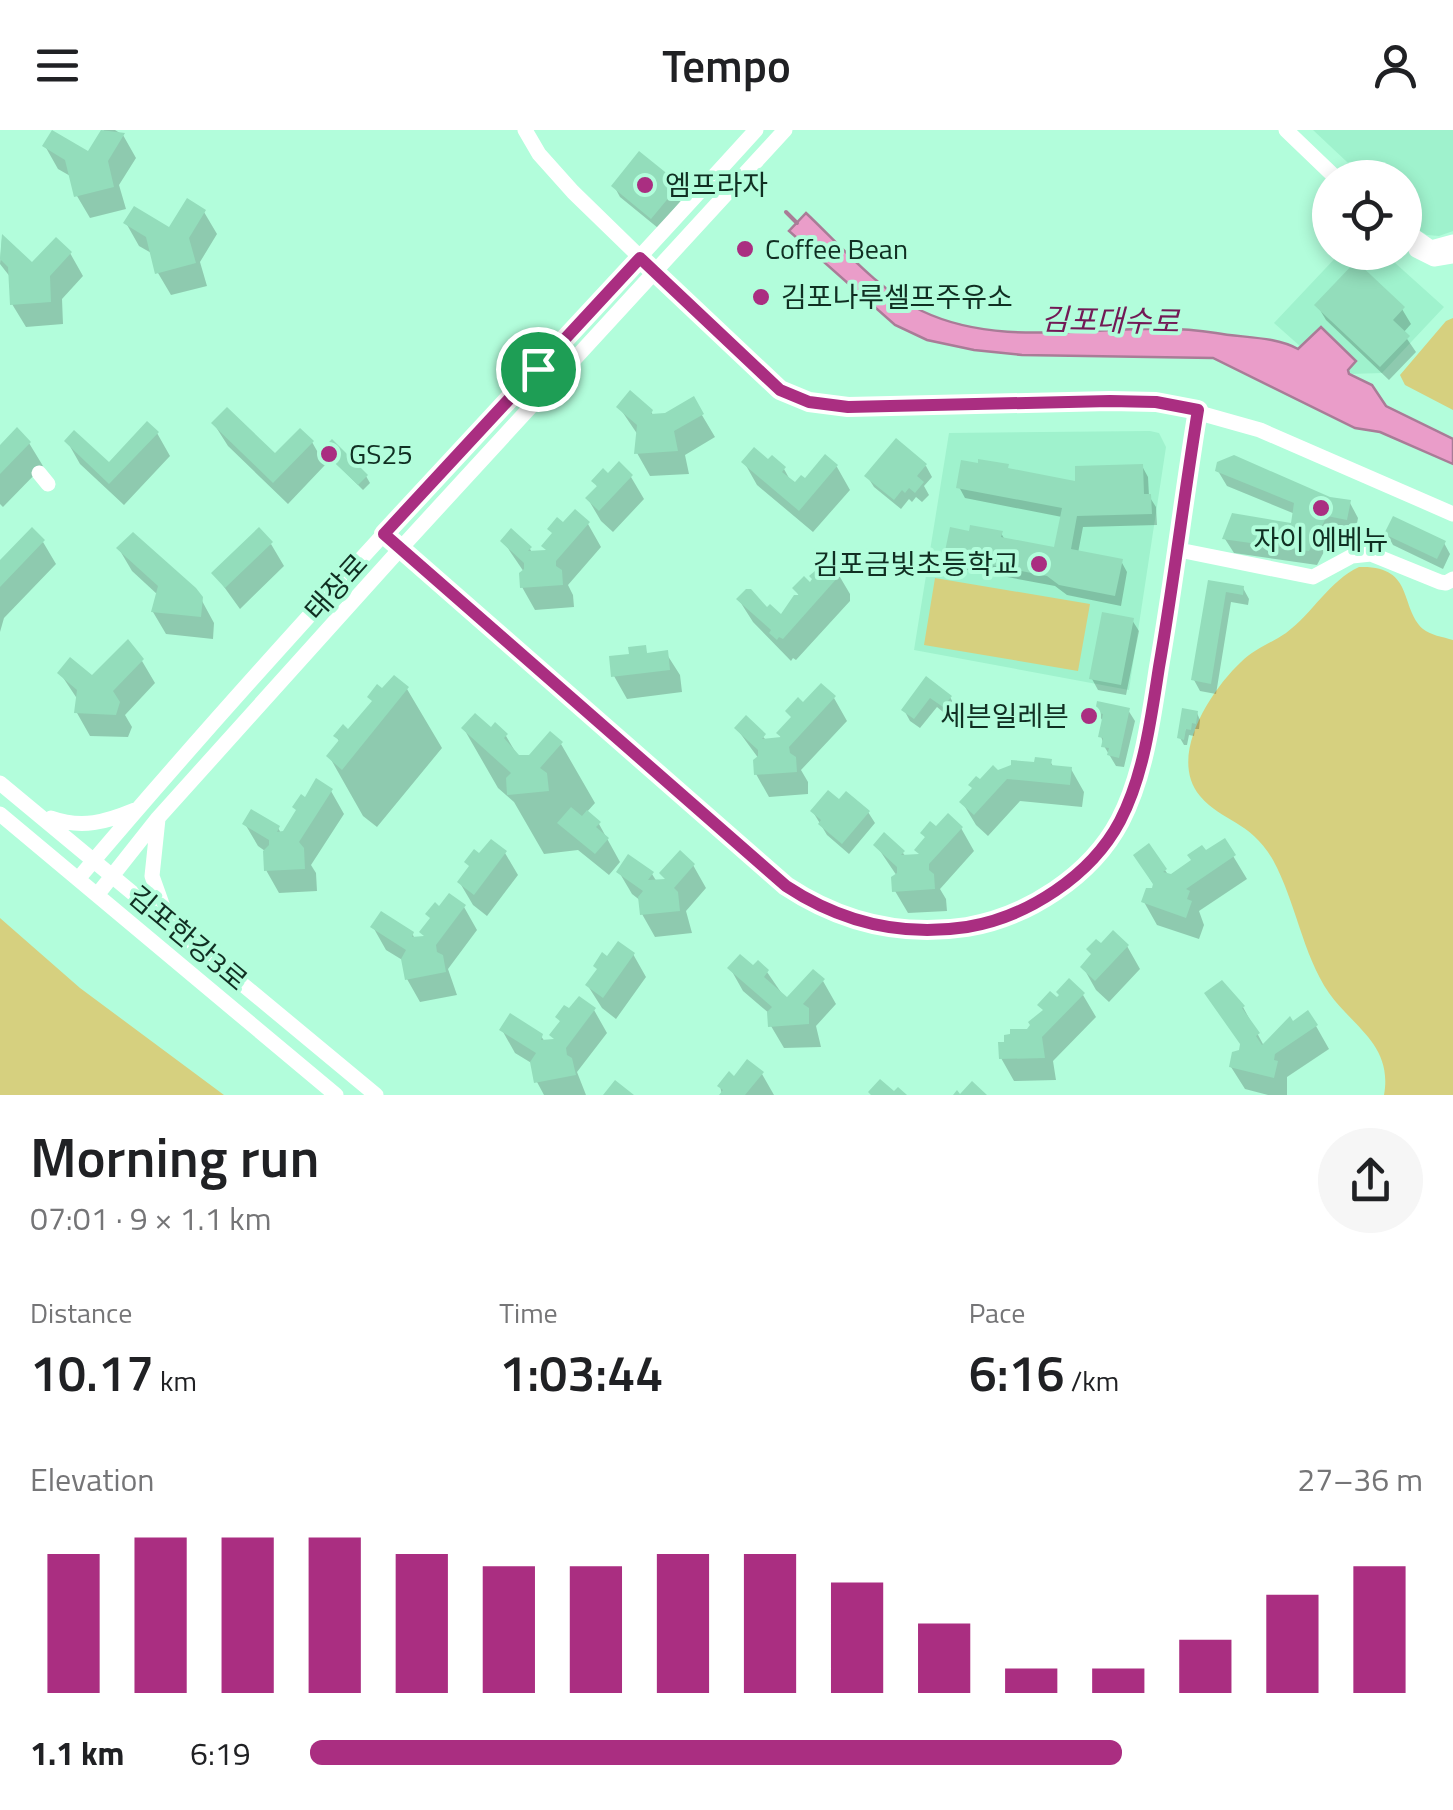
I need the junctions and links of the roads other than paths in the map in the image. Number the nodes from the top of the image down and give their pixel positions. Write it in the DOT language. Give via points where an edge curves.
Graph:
graph roads {
  1 [pos="525,130"];
  2 [pos="756,130"];
  3 [pos="785,130"];
  4 [pos="1286,130"];
  5 [pos="1300,130"];
  6 [pos="1317,160"];
  7 [pos="1331,160"];
  8 [pos="1422,242"];
  9 [pos="1453,242"];
  10 [pos="1422,256"];
  11 [pos="1453,256"];
  12 [pos="640,258"];
  13 [pos="656,272"];
  14 [pos="1198,410"];
  15 [pos="1453,514"];
  16 [pos="384,534"];
  17 [pos="400,548"];
  18 [pos="1179,550"];
  19 [pos="1453,579"];
  20 [pos="0,783"];
  21 [pos="138,808"];
  22 [pos="0,814"];
  23 [pos="39,814"];
  24 [pos="158,818"];
  25 [pos="94,860"];
  26 [pos="113,875"];
  27 [pos="78,879"];
  28 [pos="96,895"];
  29 [pos="168,922"];
  30 [pos="336,1095"];
  31 [pos="376,1095"];
  1 -- 12 [label="street" via="573,192"];
  2 -- 12 [label="street, 태장로"];
  3 -- 13 [label="street"];
  4 -- 6 [label="street"];
  5 -- 7 [label="street"];
  8 -- 9 [label="street" via="1431,248"];
  10 -- 11 [label="street"];
  12 -- 13 [label="street"];
  12 -- 16 [label="street, 태장로"];
  13 -- 14 [label="street" via="770,382 809,402 848,407 1141,401"];
  13 -- 17 [label="street"];
  14 -- 15 [label="street" via="1296,444"];
  14 -- 18 [label="street"];
  16 -- 17 [label="street"];
  16 -- 21 [label="street, 태장로"];
  17 -- 18 [label="street" via="786,886 846,917 928,931 1020,911 1080,870 1109,839 1140,763"];
  17 -- 24 [label="street"];
  18 -- 19 [label="street" via="1313,577 1370,554 1440,582"];
  20 -- 23 [label="street, 김포한강3로"];
  21 -- 23 [label="street" via="82,825"];
  21 -- 25 [label="street, 태장로"];
  22 -- 27 [label="street, 김포한강3로"];
  23 -- 25 [label="street, 김포한강3로"];
  24 -- 26 [label="street"];
  24 -- 29 [label="street" via="152,876"];
  25 -- 26 [label="street, 김포한강3로"];
  25 -- 27 [label="street, 태장로"];
  26 -- 28 [label="street"];
  26 -- 29 [label="street, 김포한강3로"];
  27 -- 28 [label="street, 김포한강3로"];
  28 -- 30 [label="street, 김포한강3로"];
  29 -- 31 [label="street, 김포한강3로"];
}
